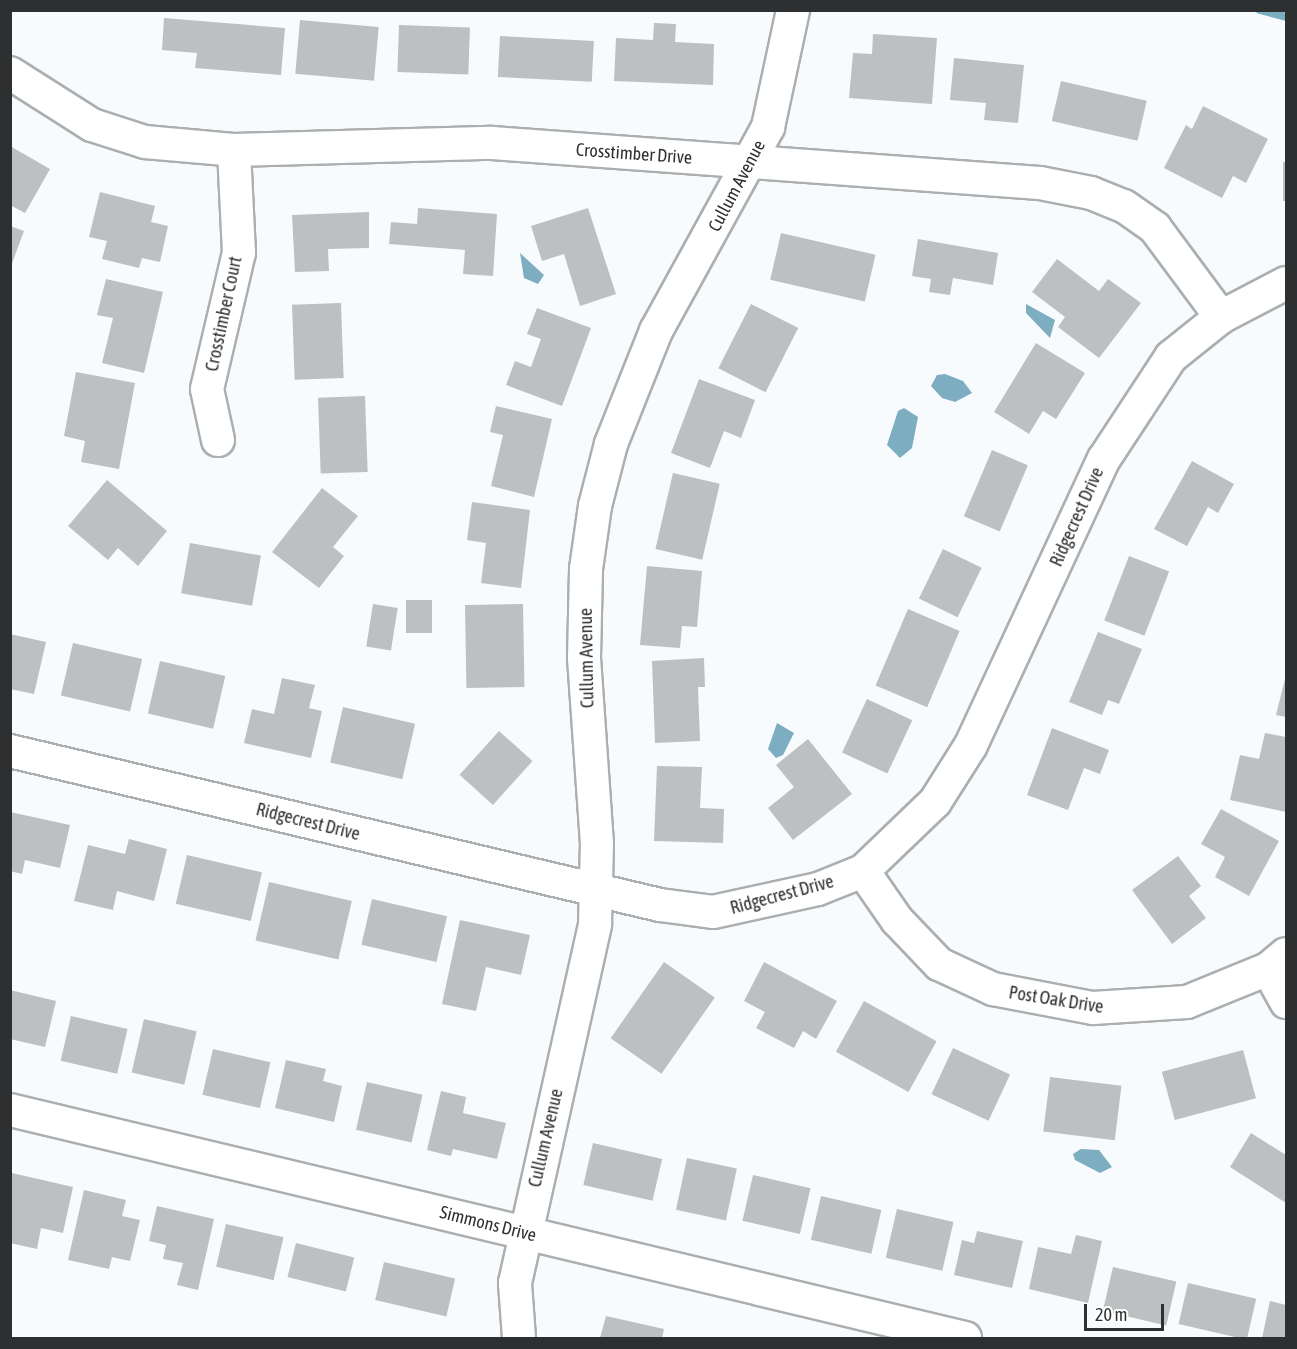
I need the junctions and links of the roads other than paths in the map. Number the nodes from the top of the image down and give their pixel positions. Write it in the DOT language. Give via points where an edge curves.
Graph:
graph roads {
  1 [pos="793,12"];
  2 [pos="10,73"];
  3 [pos="234,150"];
  4 [pos="752,162"];
  5 [pos="1287,283"];
  6 [pos="1221,317"];
  7 [pos="218,440"];
  8 [pos="10,751"];
  9 [pos="863,871"];
  10 [pos="598,892"];
  11 [pos="1277,962"];
  12 [pos="1287,1002"];
  13 [pos="10,1110"];
  14 [pos="524,1233"];
  15 [pos="519,1338"];
  16 [pos="965,1338"];
  1 -- 4 [label="street, Cullum Avenue" via="768,127"];
  2 -- 3 [label="street, Crosstimber Drive" via="92,125 145,142"];
  3 -- 4 [label="street, Crosstimber Drive" via="492,143"];
  3 -- 7 [label="street, Crosstimber Court" via="239,253 207,389"];
  4 -- 6 [label="street, Crosstimber Drive" via="1040,183 1091,193 1124,206 1155,228"];
  4 -- 10 [label="street, Cullum Avenue" via="656,331 611,444 595,506 586,569 584,658"];
  5 -- 6 [label="street, Ridgecrest Drive"];
  6 -- 9 [label="street, Ridgecrest Drive" via="1171,357 1136,402 1104,459 971,745 935,802"];
  8 -- 10 [label="street, Ridgecrest Drive"];
  9 -- 10 [label="street, Ridgecrest Drive" via="818,889 713,912"];
  9 -- 11 [label="street, Post Oak Drive" via="897,920 939,964 993,990 1093,1008 1136,1008 1187,1002"];
  10 -- 14 [label="street, Cullum Avenue"];
  11 -- 12 [label="street"];
  13 -- 14 [label="street, Simmons Drive"];
  14 -- 15 [label="street, Cullum Avenue" via="515,1283"];
  14 -- 16 [label="street, Simmons Drive"];
}
